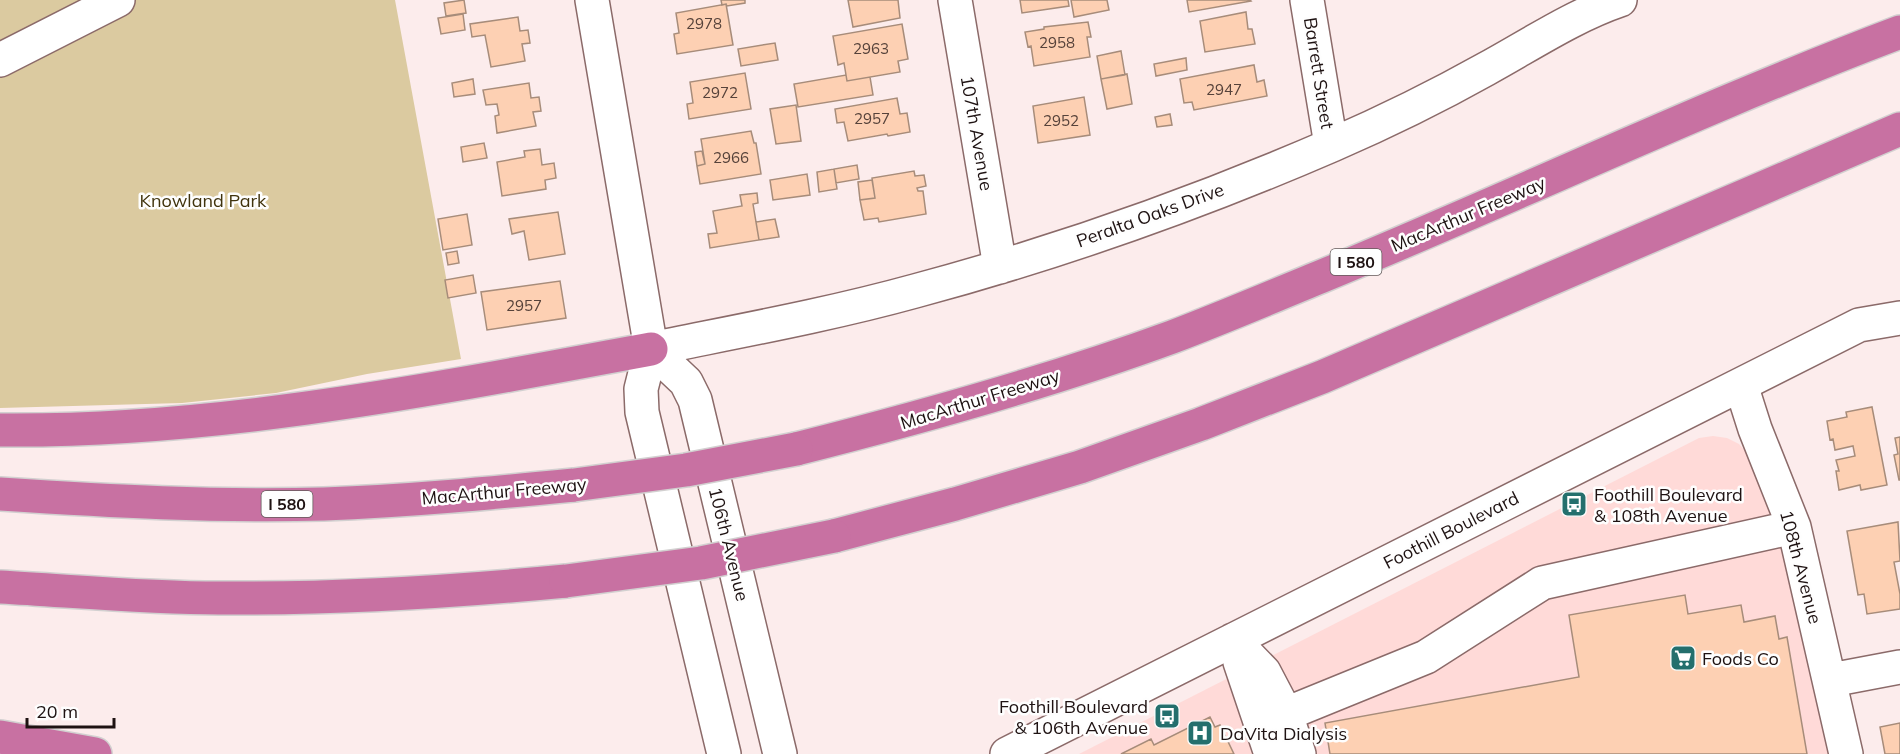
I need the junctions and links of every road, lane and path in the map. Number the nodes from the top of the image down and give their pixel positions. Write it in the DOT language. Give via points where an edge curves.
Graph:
graph roads {
  1 [pos="118,0"];
  2 [pos="592,0"];
  3 [pos="955,0"];
  4 [pos="1307,0"];
  5 [pos="1603,2"];
  6 [pos="1900,32"];
  7 [pos="0,60"];
  8 [pos="1900,129"];
  9 [pos="1331,145"];
  10 [pos="1000,267"];
  11 [pos="1900,318"];
  12 [pos="651,349"];
  13 [pos="1741,385"];
  14 [pos="0,430"];
  15 [pos="0,494"];
  16 [pos="1794,527"];
  17 [pos="0,587"];
  18 [pos="1233,640"];
  19 [pos="1900,667"];
  20 [pos="1831,680"];
  21 [pos="1286,714"];
  22 [pos="0,737"];
  23 [pos="95,754"];
  24 [pos="724,754"];
  25 [pos="780,754"];
  26 [pos="1007,754"];
  27 [pos="1271,754"];
  28 [pos="1299,754"];
  29 [pos="1846,754"];
  1 -- 7 [label="street"];
  2 -- 12 [label="street"];
  3 -- 10 [label="street, 107th Avenue"];
  4 -- 9 [label="street, Barrett Street"];
  5 -- 9 [label="street, Peralta Oaks Drive" via="1455,86"];
  6 -- 15 [label="highway, MacArthur Freeway / I 580, bridge" via="1420,236 1173,336 1054,378 918,419 796,449 686,470 440,498 213,504"];
  8 -- 17 [label="highway, bridge" via="1322,377 1201,424 1080,467 834,536 701,563 445,592 216,598"];
  9 -- 10 [label="street, Peralta Oaks Drive" via="1218,191"];
  10 -- 12 [label="street, Peralta Oaks Drive" via="828,312"];
  11 -- 13 [label="street, Foothill Boulevard" via="1859,326"];
  12 -- 14 [label="highway" via="331,406 134,427"];
  12 -- 24 [label="street" via="641,389 642,412"];
  12 -- 25 [label="street, 106th Avenue" via="686,382 695,400"];
  13 -- 16 [label="street, 108th Avenue"];
  13 -- 18 [label="street, Foothill Boulevard"];
  16 -- 20 [label="street, 108th Avenue"];
  16 -- 21 [label="street" via="1542,583 1426,657"];
  18 -- 21 [label="street" via="1264,672"];
  18 -- 26 [label="street, Foothill Boulevard"];
  18 -- 27 [label="street"];
  19 -- 20 [label="street"];
  20 -- 29 [label="street, 108th Avenue"];
  21 -- 28 [label="street"];
  22 -- 23 [label="highway"];
}
